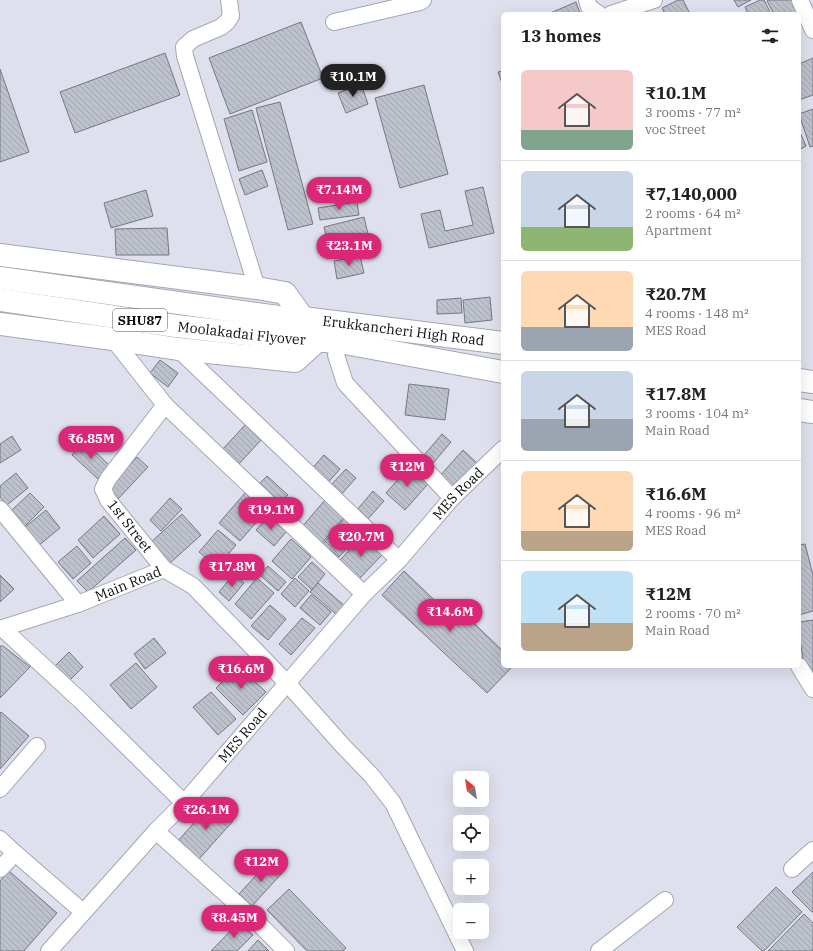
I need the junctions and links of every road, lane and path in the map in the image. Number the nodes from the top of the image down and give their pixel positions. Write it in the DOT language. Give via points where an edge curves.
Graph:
graph roads {
  1 [pos="229,0"];
  2 [pos="423,0"];
  3 [pos="586,0"];
  4 [pos="654,0"];
  5 [pos="800,0"];
  6 [pos="596,12"];
  7 [pos="617,12"];
  8 [pos="334,22"];
  9 [pos="813,30"];
  10 [pos="0,254"];
  11 [pos="0,278"];
  12 [pos="257,288"];
  13 [pos="0,300"];
  14 [pos="303,318"];
  15 [pos="0,324"];
  16 [pos="114,339"];
  17 [pos="317,341"];
  18 [pos="339,342"];
  19 [pos="501,343"];
  20 [pos="178,349"];
  21 [pos="501,372"];
  22 [pos="801,380"];
  23 [pos="813,382"];
  24 [pos="165,405"];
  25 [pos="801,410"];
  26 [pos="813,412"];
  27 [pos="501,451"];
  28 [pos="452,498"];
  29 [pos="0,509"];
  30 [pos="399,560"];
  31 [pos="164,569"];
  32 [pos="364,594"];
  33 [pos="78,604"];
  34 [pos="1,629"];
  35 [pos="800,668"];
  36 [pos="288,683"];
  37 [pos="813,689"];
  38 [pos="37,746"];
  39 [pos="0,789"];
  40 [pos="184,802"];
  41 [pos="156,831"];
  42 [pos="0,839"];
  43 [pos="813,850"];
  44 [pos="15,853"];
  45 [pos="792,868"];
  46 [pos="0,869"];
  47 [pos="665,900"];
  48 [pos="83,912"];
  49 [pos="48,951"];
  50 [pos="286,951"];
  51 [pos="465,951"];
  52 [pos="599,951"];
  1 -- 12 [label="street" via="231,16 227,22 193,39 184,47"];
  2 -- 8 [label="street"];
  3 -- 6 [label="street"];
  4 -- 7 [label="street"];
  5 -- 9 [label="street"];
  10 -- 12 [label="main road"];
  11 -- 14 [label="main road, Moolakadai Flyover / SHU87" via="270,316"];
  12 -- 14 [label="main road" via="285,293"];
  13 -- 17 [label="main road, Moolakadai Flyover / SHU87" via="176,326"];
  14 -- 19 [label="main road, Erukkancheri High Road / SHU87"];
  15 -- 16 [label="main road"];
  16 -- 20 [label="main road"];
  16 -- 24 [label="street"];
  17 -- 18 [label="main road, SHU87"];
  17 -- 20 [label="main road" via="296,361"];
  18 -- 21 [label="main road, SHU87"];
  18 -- 28 [label="street" via="336,355 345,383"];
  20 -- 30 [label="street"];
  22 -- 23 [label="main road"];
  24 -- 31 [label="street, 1st Street" via="103,489 108,500"];
  24 -- 32 [label="street"];
  25 -- 26 [label="main road"];
  27 -- 28 [label="street, MES Road"];
  28 -- 30 [label="street, MES Road"];
  29 -- 33 [label="street"];
  30 -- 32 [label="street, MES Road"];
  31 -- 33 [label="street, Main Road"];
  31 -- 36 [label="street, Main Road" via="193,586"];
  32 -- 36 [label="street, MES Road"];
  33 -- 34 [label="street, Main Road"];
  34 -- 40 [label="street" via="81,701"];
  35 -- 37 [label="street"];
  36 -- 40 [label="street, MES Road"];
  36 -- 51 [label="street, Main Road" via="393,803"];
  38 -- 39 [label="street"];
  40 -- 41 [label="street, MES Road"];
  41 -- 48 [label="street, MES Road"];
  41 -- 50 [label="street"];
  42 -- 44 [label="street"];
  43 -- 45 [label="street"];
  44 -- 46 [label="street"];
  44 -- 48 [label="street"];
  47 -- 52 [label="street"];
  48 -- 49 [label="street, MES Road"];
}
